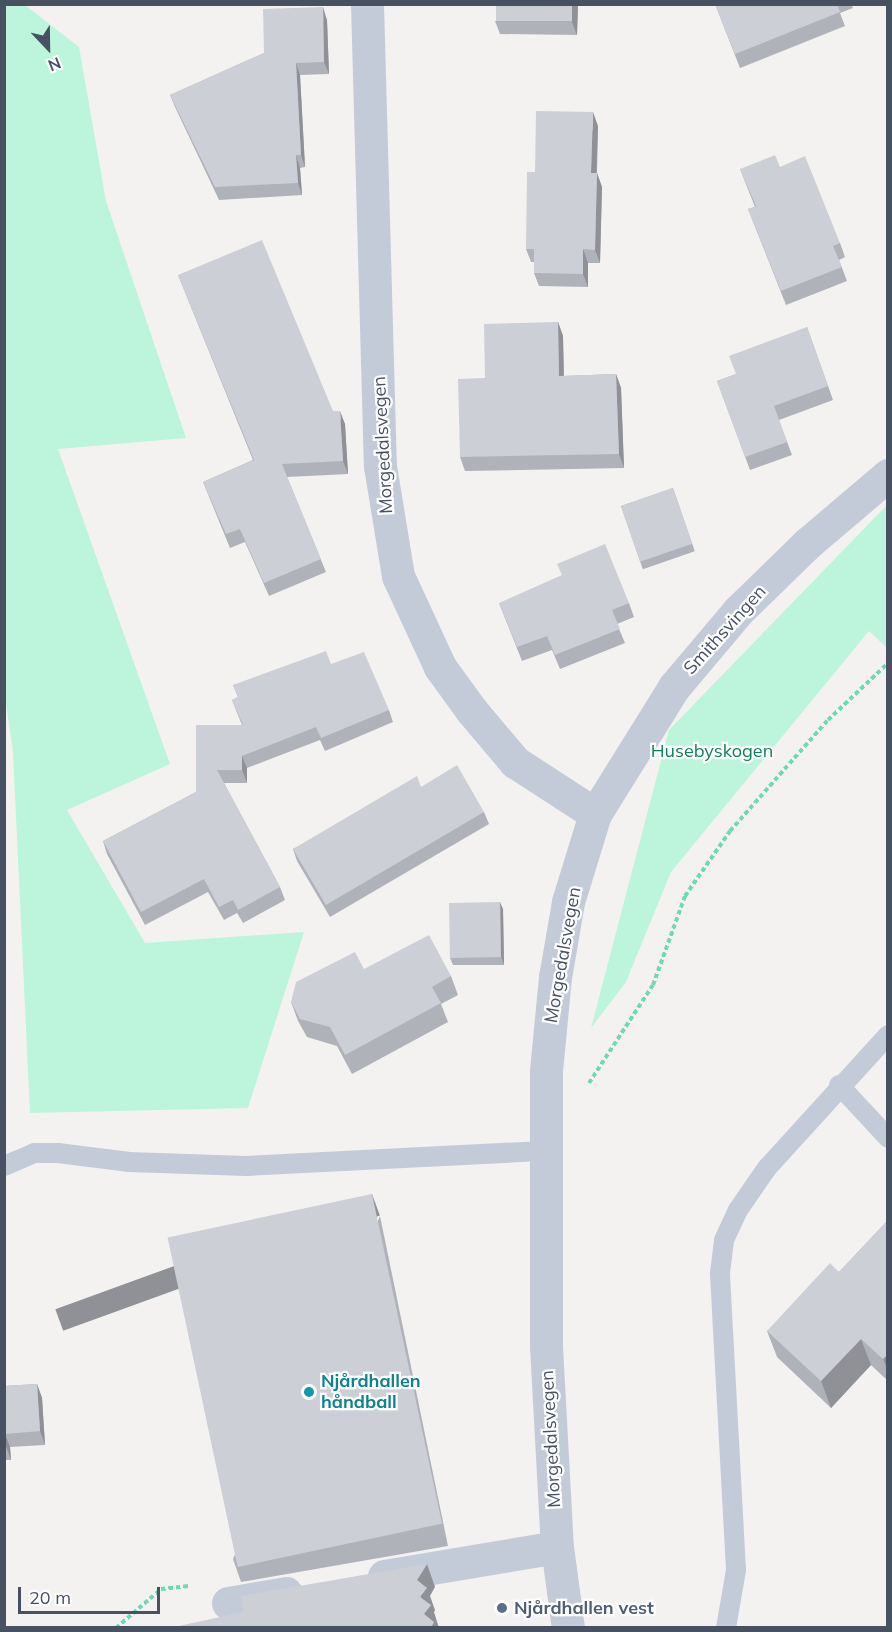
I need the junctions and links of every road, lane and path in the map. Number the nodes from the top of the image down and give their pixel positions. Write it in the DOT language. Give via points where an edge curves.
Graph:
graph roads {
  1 [pos="367,4"];
  2 [pos="888,475"];
  3 [pos="888,663"];
  4 [pos="595,814"];
  5 [pos="888,1035"];
  6 [pos="839,1085"];
  7 [pos="582,1094"];
  8 [pos="888,1138"];
  9 [pos="545,1152"];
  10 [pos="4,1166"];
  11 [pos="557,1547"];
  12 [pos="357,1581"];
  13 [pos="322,1587"];
  14 [pos="228,1603"];
  15 [pos="116,1628"];
  16 [pos="568,1628"];
  17 [pos="726,1628"];
  1 -- 4 [label="street, Morgedalsvegen" via="380,466 398,576 440,667 472,711 515,762"];
  2 -- 4 [label="street, Smithsvingen" via="808,543 738,611 674,687"];
  3 -- 7 [label="path" via="828,720 730,831 685,896 653,985"];
  4 -- 9 [label="street, Morgedalsvegen" via="568,902 555,977 546,1071"];
  5 -- 6 [label="lane"];
  6 -- 8 [label="lane"];
  6 -- 17 [label="lane" via="766,1168 738,1210 724,1240 720,1274 736,1570"];
  9 -- 10 [label="lane" via="246,1166 129,1162 34,1153"];
  9 -- 11 [label="street, Morgedalsvegen" via="546,1346"];
  11 -- 12 [label="street"];
  11 -- 16 [label="street, Morgedalsvegen"];
  13 -- 14 [label="street"];
  14 -- 15 [label="path" via="193,1586 161,1590"];
}
